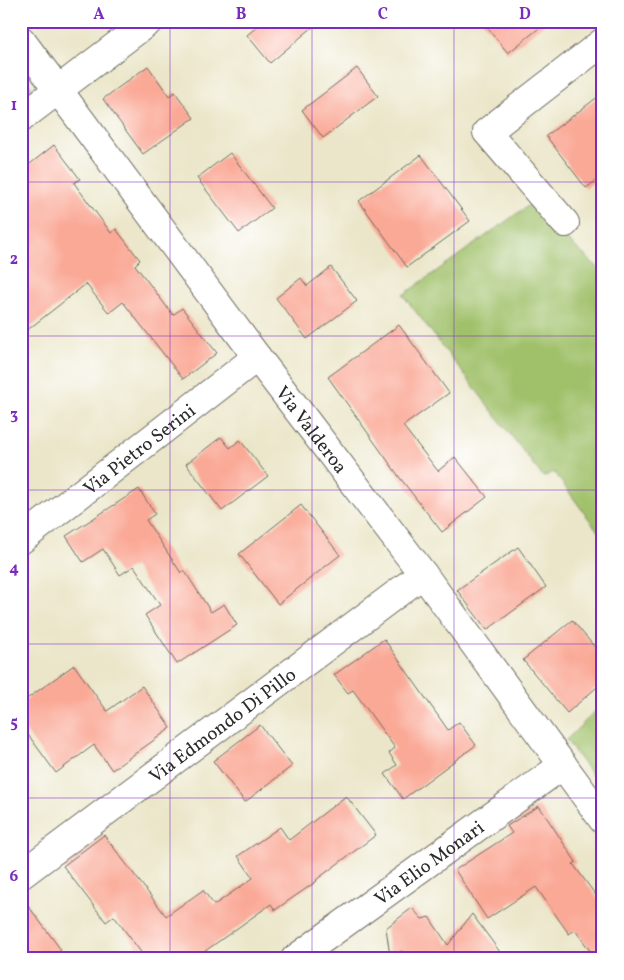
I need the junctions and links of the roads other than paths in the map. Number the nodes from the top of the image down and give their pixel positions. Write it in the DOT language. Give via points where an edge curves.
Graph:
graph roads {
  1 [pos="149,21"];
  2 [pos="21,40"];
  3 [pos="603,42"];
  4 [pos="58,90"];
  5 [pos="21,118"];
  6 [pos="565,223"];
  7 [pos="257,357"];
  8 [pos="21,540"];
  9 [pos="423,574"];
  10 [pos="563,765"];
  11 [pos="603,820"];
  12 [pos="21,875"];
  13 [pos="295,959"];
  1 -- 4 [label="street"];
  2 -- 4 [label="street, Via Valderoa"];
  3 -- 6 [label="street" via="487,132"];
  4 -- 5 [label="street"];
  4 -- 7 [label="street, Via Valderoa"];
  7 -- 8 [label="street, Via Pietro Serini"];
  7 -- 9 [label="street, Via Valderoa"];
  9 -- 10 [label="street, Via Valderoa"];
  9 -- 12 [label="street, Via Edmondo Di Pillo"];
  10 -- 11 [label="street, Via Valderoa"];
  10 -- 13 [label="street, Via Elio Monari"];
}
